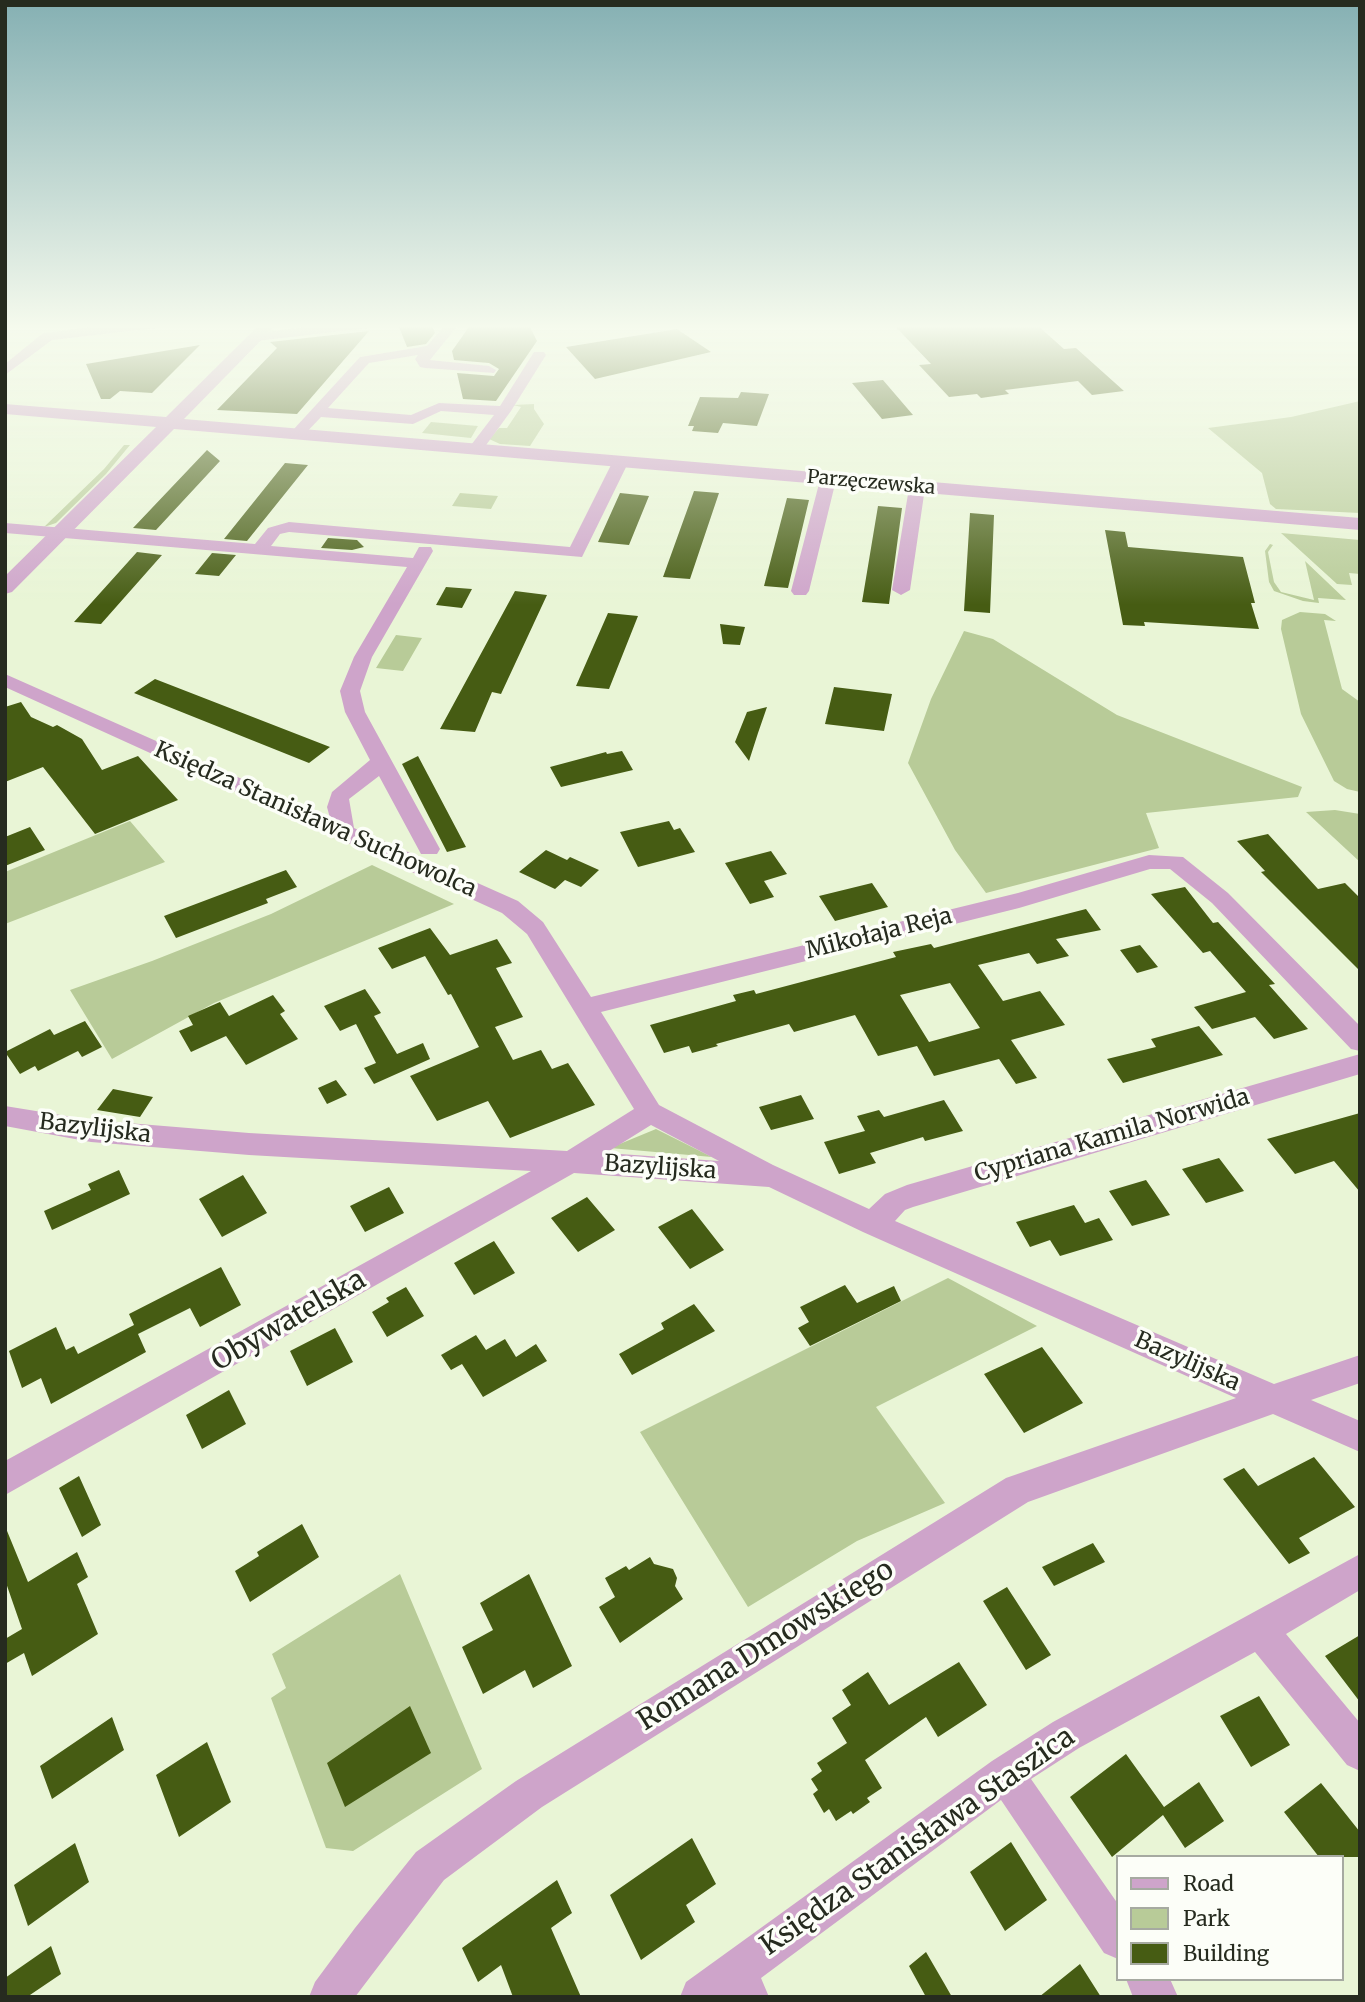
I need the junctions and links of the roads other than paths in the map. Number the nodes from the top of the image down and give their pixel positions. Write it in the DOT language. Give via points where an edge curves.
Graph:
graph roads {
  1 [pos="103,417"];
  2 [pos="174,417"];
  3 [pos="314,417"];
  4 [pos="383,417"];
  5 [pos="418,417"];
  6 [pos="499,417"];
  7 [pos="168,423"];
  8 [pos="298,433"];
  9 [pos="476,449"];
  10 [pos="621,461"];
  11 [pos="828,480"];
  12 [pos="917,488"];
  13 [pos="1360,524"];
  14 [pos="5,528"];
  15 [pos="59,533"];
  16 [pos="431,542"];
  17 [pos="260,548"];
  18 [pos="417,564"];
  19 [pos="5,588"];
  20 [pos="901,590"];
  21 [pos="800,591"];
  22 [pos="11,687"];
  23 [pos="381,759"];
  24 [pos="345,833"];
  25 [pos="429,849"];
  26 [pos="586,1007"];
  27 [pos="1360,1042"];
  28 [pos="1360,1064"];
  29 [pos="650,1112"];
  30 [pos="5,1116"];
  31 [pos="571,1162"];
  32 [pos="772,1176"];
  33 [pos="873,1224"];
  34 [pos="1360,1368"];
  35 [pos="1270,1399"];
  36 [pos="1360,1437"];
  37 [pos="5,1479"];
  38 [pos="1360,1571"];
  39 [pos="1260,1630"];
  40 [pos="1360,1752"];
  41 [pos="1005,1774"];
  42 [pos="1116,1936"];
  43 [pos="1147,1981"];
  44 [pos="742,1984"];
  45 [pos="330,1997"];
  46 [pos="701,1997"];
  47 [pos="1157,1997"];
  1 -- 7 [label="street, Parzęczewska"];
  2 -- 7 [label="street"];
  3 -- 8 [label="street"];
  4 -- 5 [label="street"];
  6 -- 9 [label="street"];
  7 -- 8 [label="street, Parzęczewska"];
  7 -- 15 [label="street"];
  8 -- 9 [label="street, Parzęczewska"];
  9 -- 10 [label="street, Parzęczewska"];
  10 -- 11 [label="street, Parzęczewska"];
  10 -- 16 [label="street" via="576,553"];
  11 -- 12 [label="street, Parzęczewska"];
  11 -- 21 [label="street"];
  12 -- 13 [label="street, Parzęczewska"];
  12 -- 20 [label="street"];
  14 -- 15 [label="street"];
  15 -- 17 [label="street"];
  15 -- 19 [label="street"];
  16 -- 17 [label="street" via="289,527 274,531"];
  16 -- 18 [label="street"];
  17 -- 18 [label="street"];
  18 -- 23 [label="street" via="362,657 350,691 355,712"];
  22 -- 24 [label="street, Księdza Stanisława Suchowolca"];
  23 -- 24 [label="street" via="339,797"];
  23 -- 25 [label="street"];
  24 -- 26 [label="street, Księdza Stanisława Suchowolca" via="510,907 536,928"];
  26 -- 27 [label="street, Mikołaja Reja" via="1019,900 1149,862 1175,862 1220,898"];
  26 -- 29 [label="street"];
  28 -- 33 [label="street, Cypriana Kamila Norwida" via="907,1197 895,1202"];
  29 -- 31 [label="street, Obywatelska"];
  29 -- 32 [label="street"];
  30 -- 31 [label="street, Bazylijska" via="91,1131 236,1143"];
  31 -- 32 [label="street, Bazylijska"];
  31 -- 37 [label="street, Obywatelska"];
  32 -- 33 [label="street, Bazylijska"];
  33 -- 35 [label="street, Bazylijska"];
  34 -- 35 [label="street"];
  35 -- 36 [label="street, Bazylijska"];
  35 -- 45 [label="street, Romana Dmowskiego" via="1018,1489 529,1794 430,1866"];
  38 -- 39 [label="street, Księdza Stanisława Staszica"];
  39 -- 40 [label="street"];
  39 -- 41 [label="street, Księdza Stanisława Staszica" via="1066,1735"];
  41 -- 42 [label="street"];
  41 -- 44 [label="street, Księdza Stanisława Staszica"];
  43 -- 47 [label="street"];
  44 -- 46 [label="street, Księdza Stanisława Staszica"];
}
